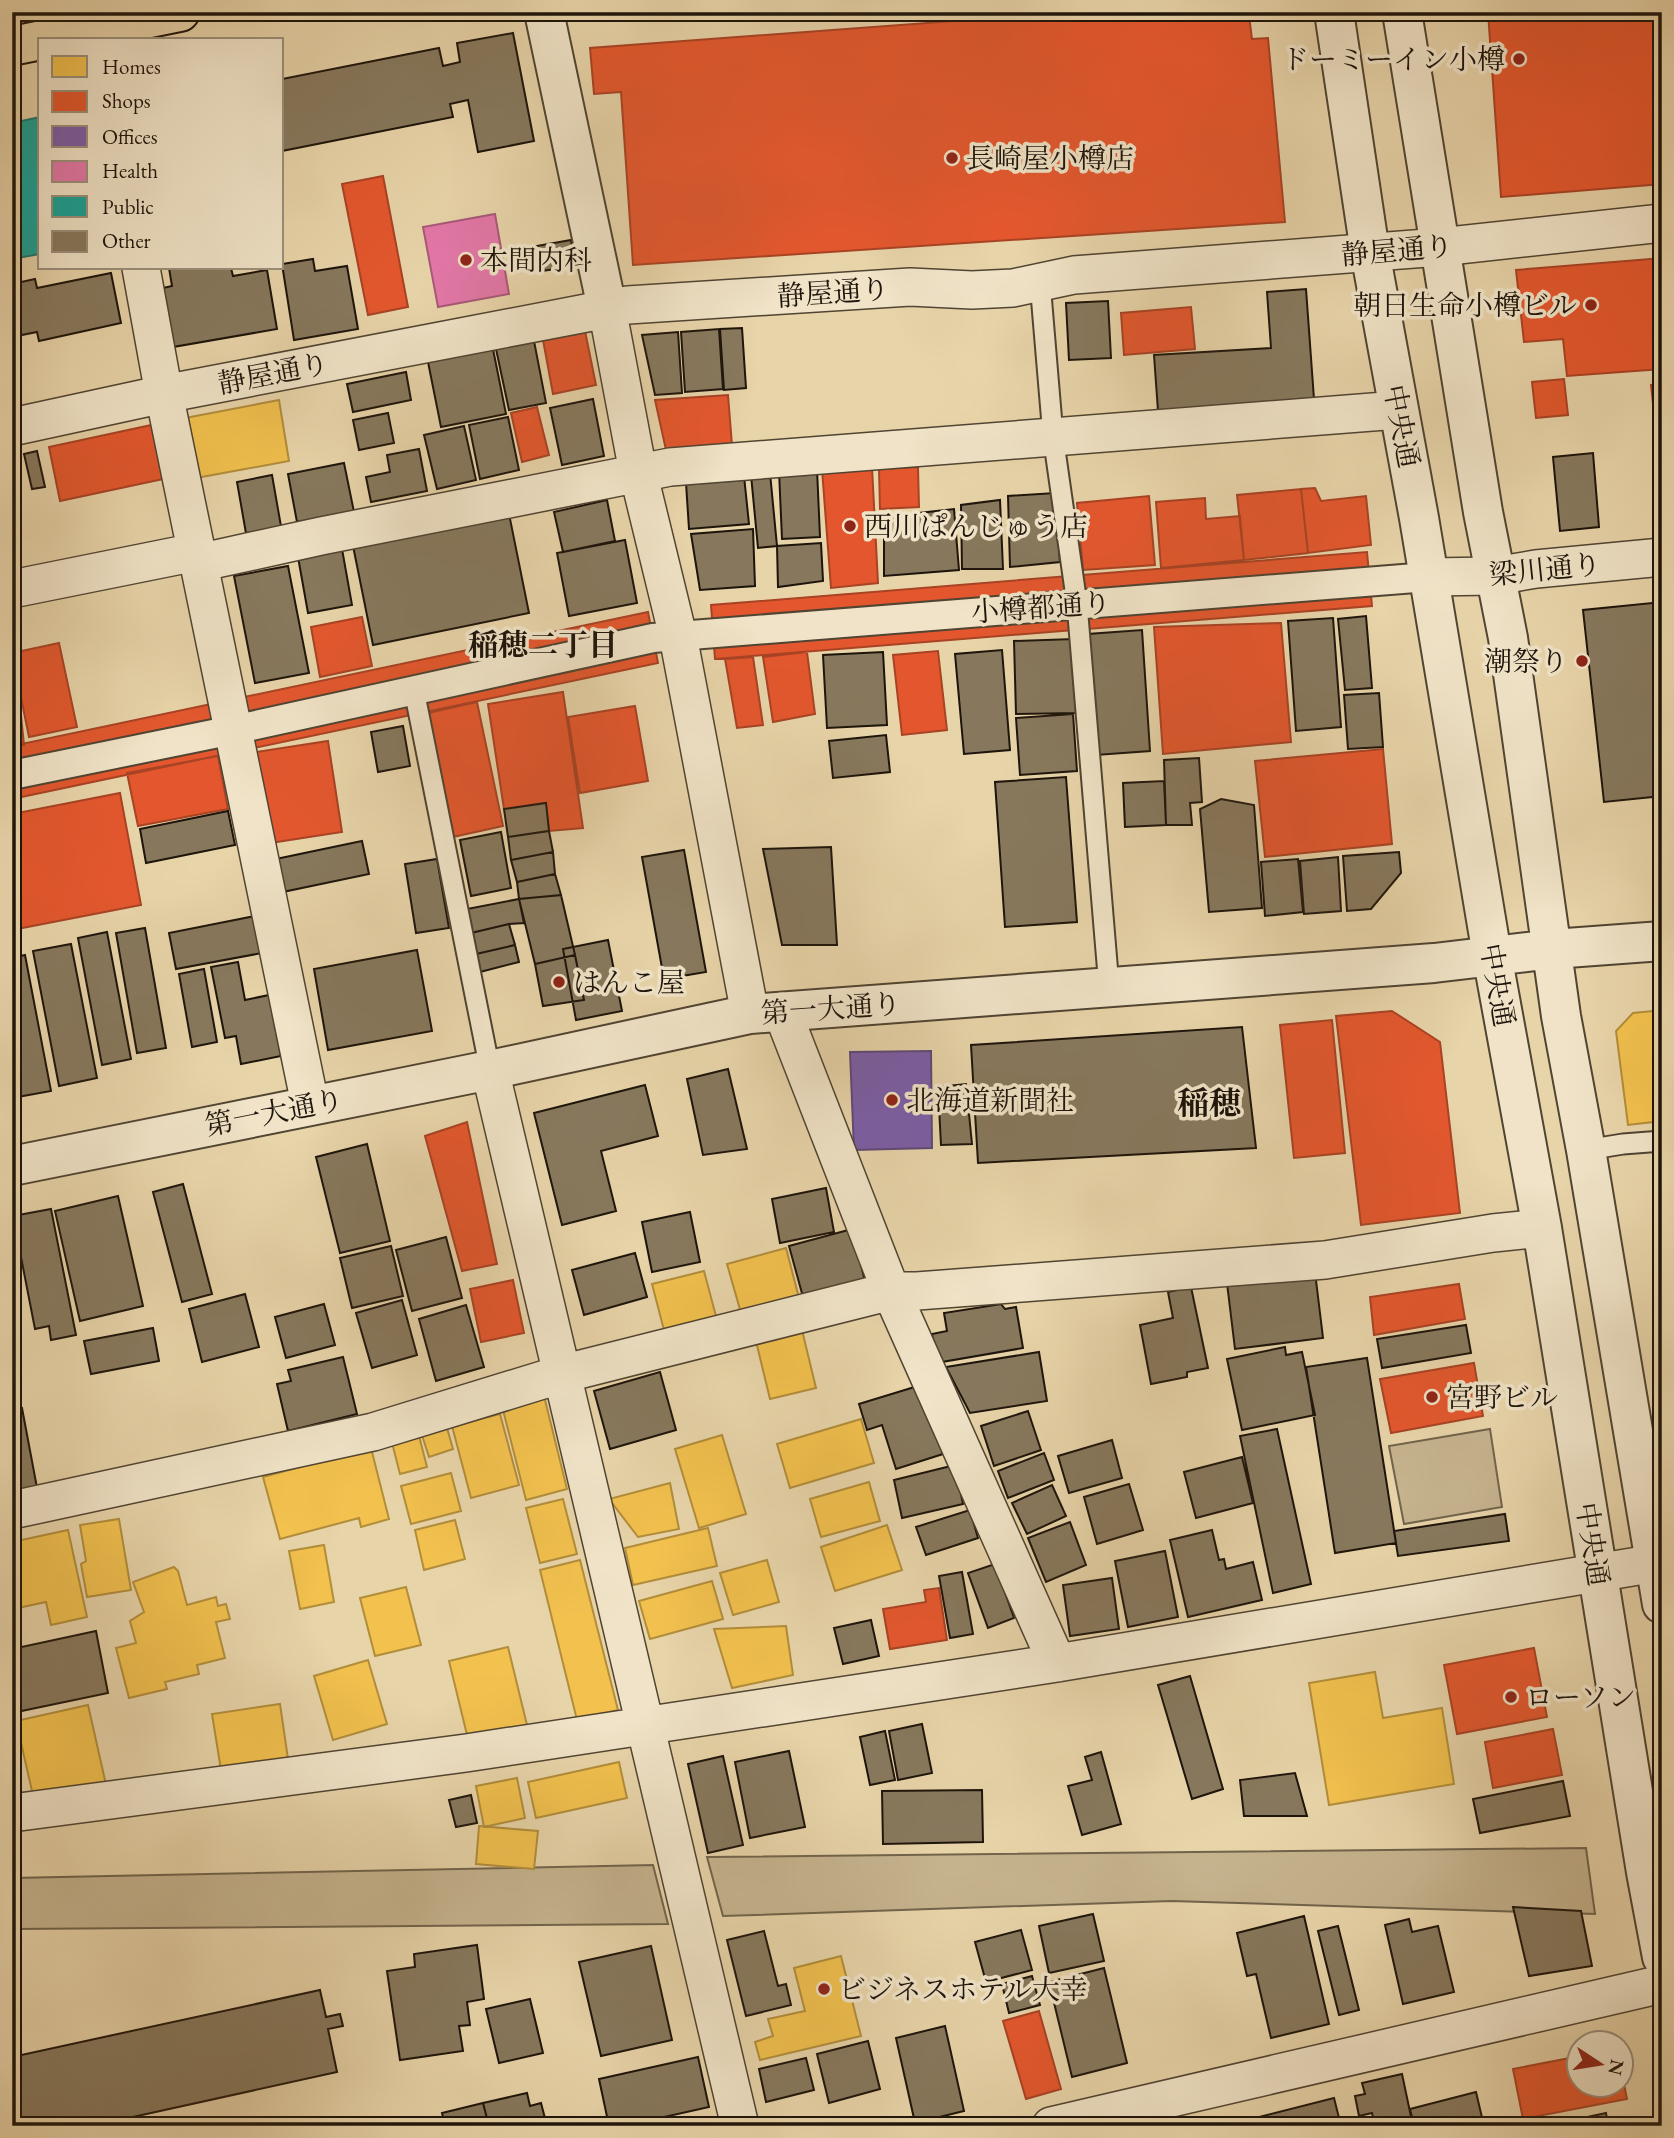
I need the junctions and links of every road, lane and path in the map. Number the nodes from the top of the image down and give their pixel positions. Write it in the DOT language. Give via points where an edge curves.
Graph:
graph roads {
  1 [pos="180,12"];
  2 [pos="544,12"];
  3 [pos="1334,12"];
  4 [pos="1402,12"];
  5 [pos="99,34"];
  6 [pos="70,38"];
  7 [pos="38,42"];
  8 [pos="12,46"];
  9 [pos="1662,223"];
  10 [pos="1440,247"];
  11 [pos="1370,252"];
  12 [pos="141,270"];
  13 [pos="1040,282"];
  14 [pos="607,308"];
  15 [pos="164,394"];
  16 [pos="1398,411"];
  17 [pos="12,427"];
  18 [pos="1053,436"];
  19 [pos="638,472"];
  20 [pos="197,557"];
  21 [pos="1662,557"];
  22 [pos="1495,576"];
  23 [pos="1428,577"];
  24 [pos="12,589"];
  25 [pos="1077,604"];
  26 [pos="665,637"];
  27 [pos="414,690"];
  28 [pos="233,730"];
  29 [pos="12,775"];
  30 [pos="1662,941"];
  31 [pos="1553,949"];
  32 [pos="1492,955"];
  33 [pos="1109,987"];
  34 [pos="766,1013"];
  35 [pos="491,1070"];
  36 [pos="310,1104"];
  37 [pos="1662,1141"];
  38 [pos="1586,1150"];
  39 [pos="12,1166"];
  40 [pos="1542,1228"];
  41 [pos="891,1291"];
  42 [pos="562,1374"];
  43 [pos="1648,1445"];
  44 [pos="12,1510"];
  45 [pos="1658,1563"];
  46 [pos="1597,1574"];
  47 [pos="1662,1604"];
  48 [pos="1057,1663"];
  49 [pos="646,1725"];
  50 [pos="12,1813"];
  51 [pos="1662,1957"];
  52 [pos="1662,1983"];
  53 [pos="740,2126"];
  54 [pos="1051,2126"];
  1 -- 5 [label="highway"];
  2 -- 14 [label="street"];
  3 -- 11 [label="street, 中央通"];
  4 -- 10 [label="street, 中央通"];
  5 -- 6 [label="highway"];
  7 -- 8 [label="highway"];
  9 -- 10 [label="street, 静屋通り"];
  10 -- 11 [label="street, 静屋通り"];
  10 -- 22 [label="street, 中央通"];
  11 -- 13 [label="street, 静屋通り" via="1074,275"];
  11 -- 16 [label="street, 中央通"];
  12 -- 15 [label="street"];
  13 -- 14 [label="street, 静屋通り" via="1013,288 910,287"];
  13 -- 18 [label="lane"];
  14 -- 15 [label="street, 静屋通り"];
  14 -- 19 [label="street"];
  15 -- 17 [label="street, 静屋通り"];
  15 -- 20 [label="street"];
  16 -- 18 [label="street"];
  16 -- 23 [label="street, 中央通"];
  18 -- 19 [label="street"];
  18 -- 25 [label="lane"];
  19 -- 20 [label="street"];
  19 -- 26 [label="street"];
  20 -- 24 [label="street"];
  20 -- 28 [label="street"];
  21 -- 22 [label="street, 梁川通り"];
  22 -- 23 [label="street, 梁川通り"];
  22 -- 31 [label="street, 中央通"];
  23 -- 25 [label="street, 小樽都通り"];
  23 -- 32 [label="street, 中央通"];
  25 -- 26 [label="street, 小樽都通り"];
  25 -- 33 [label="lane"];
  26 -- 27 [label="street, 小樽都通り"];
  26 -- 34 [label="street"];
  27 -- 28 [label="street, 小樽都通り"];
  27 -- 35 [label="lane"];
  28 -- 29 [label="street, 小樽都通り"];
  28 -- 36 [label="street"];
  30 -- 31 [label="street, 第一大通り"];
  31 -- 32 [label="street, 第一大通り"];
  31 -- 38 [label="street, 中央通"];
  32 -- 33 [label="street, 第一大通り"];
  32 -- 40 [label="street, 中央通"];
  33 -- 34 [label="street, 第一大通り"];
  34 -- 35 [label="street, 第一大通り"];
  34 -- 41 [label="street"];
  35 -- 36 [label="street, 第一大通り"];
  35 -- 42 [label="street"];
  36 -- 39 [label="street, 第一大通り"];
  37 -- 38 [label="lane"];
  38 -- 43 [label="street, 中央通"];
  40 -- 41 [label="street" via="1325,1260"];
  40 -- 46 [label="street, 中央通"];
  41 -- 42 [label="street"];
  41 -- 48 [label="street"];
  42 -- 44 [label="street" via="373,1432"];
  42 -- 49 [label="street"];
  43 -- 45 [label="street, 中央通"];
  45 -- 46 [label="street"];
  45 -- 47 [label="street, 中央通"];
  46 -- 48 [label="street"];
  46 -- 51 [label="street, 中央通"];
  48 -- 49 [label="street"];
  49 -- 50 [label="street"];
  49 -- 53 [label="street"];
  52 -- 54 [label="street"];
}
